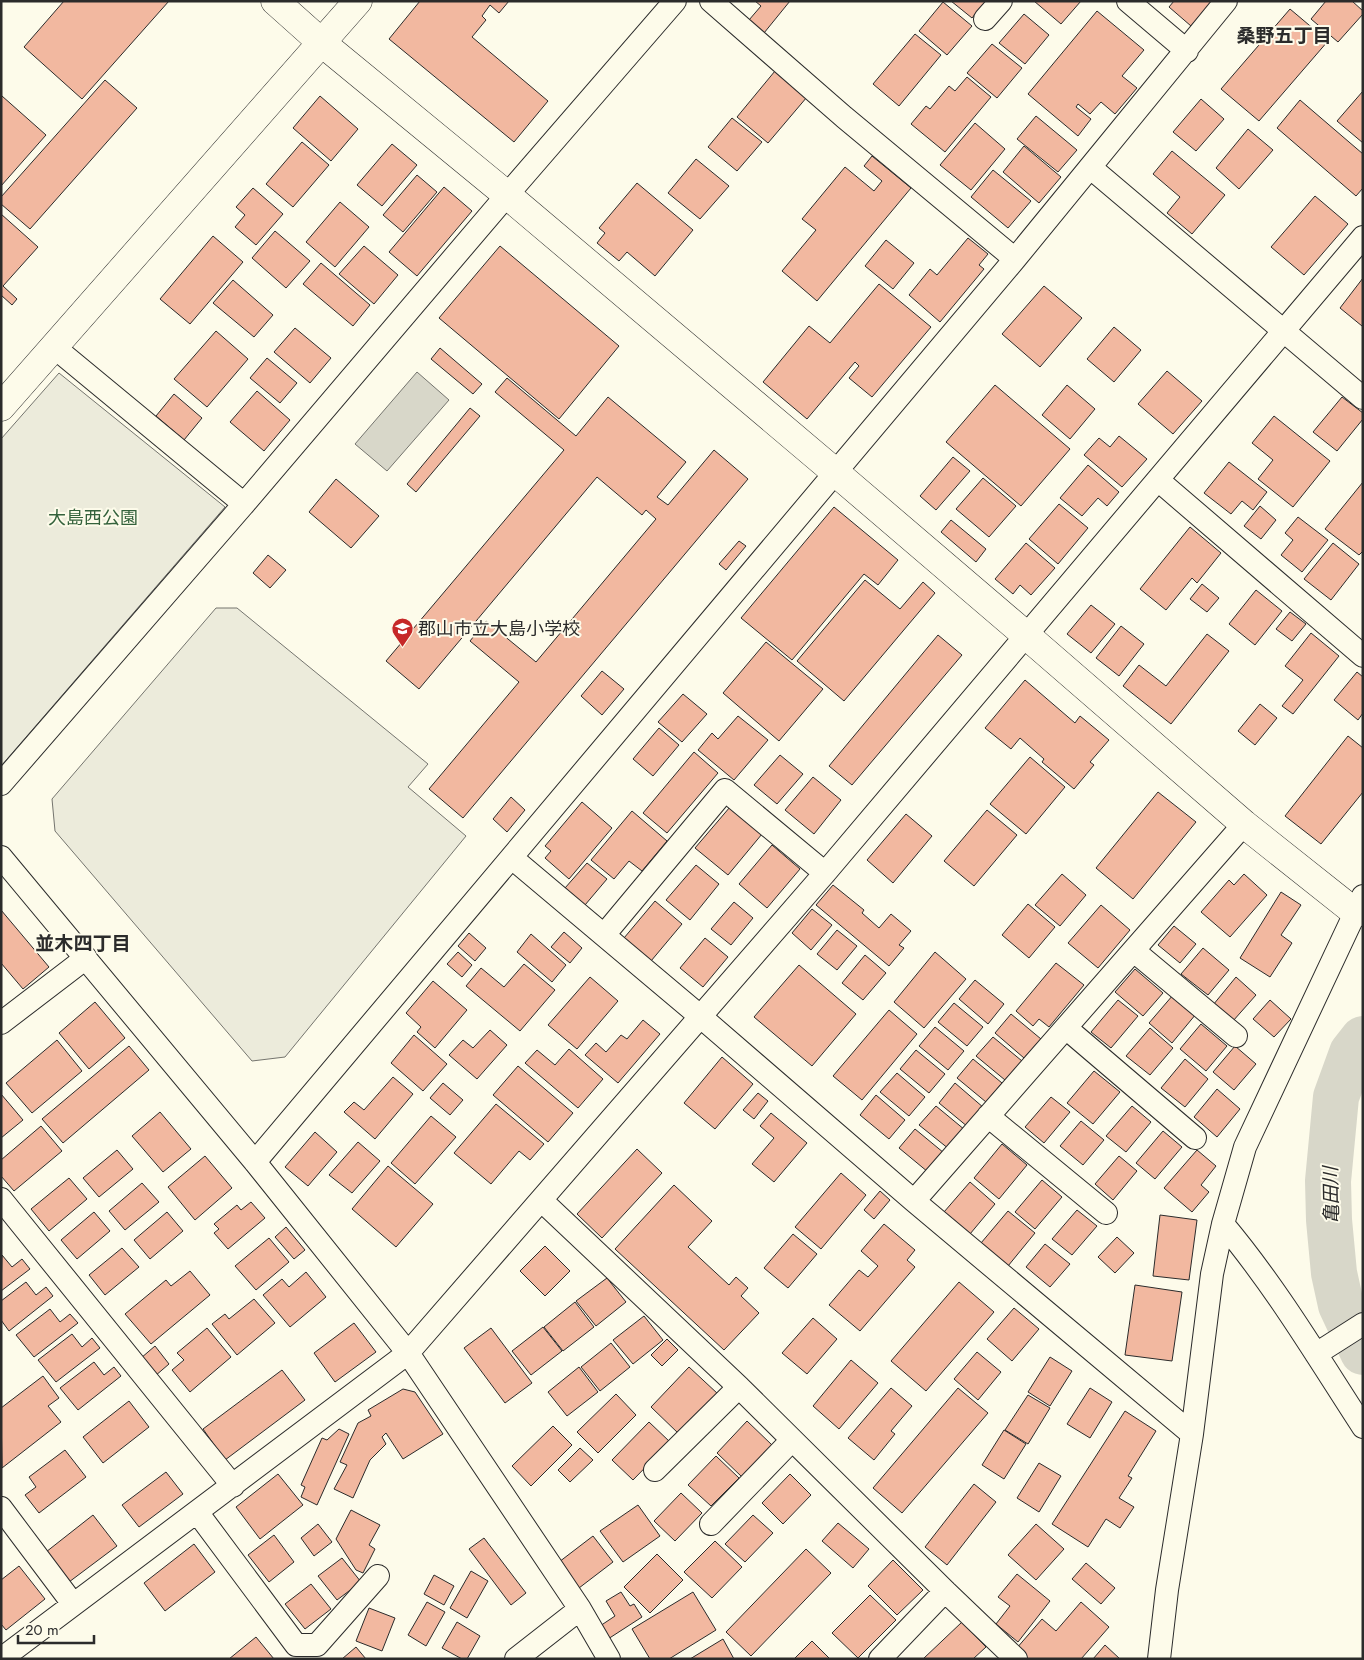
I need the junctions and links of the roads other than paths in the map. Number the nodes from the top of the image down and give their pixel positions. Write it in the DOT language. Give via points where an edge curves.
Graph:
graph roads {
  1 [pos="274,1"];
  2 [pos="358,1"];
  3 [pos="675,1"];
  4 [pos="711,1"];
  5 [pos="1001,1"];
  6 [pos="1128,1"];
  7 [pos="1226,1"];
  8 [pos="985,19"];
  9 [pos="322,43"];
  10 [pos="1186,51"];
  11 [pos="1091,168"];
  12 [pos="507,195"];
  13 [pos="1363,237"];
  14 [pos="1015,259"];
  15 [pos="1283,330"];
  16 [pos="54,347"];
  17 [pos="1363,398"];
  18 [pos="1,407"];
  19 [pos="835,472"];
  20 [pos="1158,480"];
  21 [pos="244,504"];
  22 [pos="1027,636"];
  23 [pos="1363,656"];
  24 [pos="1,784"];
  25 [pos="1244,824"];
  26 [pos="512,858"];
  27 [pos="2,860"];
  28 [pos="825,873"];
  29 [pos="1359,904"];
  30 [pos="604,935"];
  31 [pos="1134,951"];
  32 [pos="86,958"];
  33 [pos="701,1017"];
  34 [pos="1,1022"];
  35 [pos="1066,1028"];
  36 [pos="1236,1036"];
  37 [pos="988,1116"];
  38 [pos="1195,1138"];
  39 [pos="256,1162"];
  40 [pos="1,1199"];
  41 [pos="541,1200"];
  42 [pos="914,1201"];
  43 [pos="1106,1213"];
  44 [pos="1223,1224"];
  45 [pos="1363,1324"];
  46 [pos="408,1353"];
  47 [pos="1316,1354"];
  48 [pos="740,1387"];
  49 [pos="1363,1427"];
  50 [pos="1192,1434"];
  51 [pos="792,1440"];
  52 [pos="655,1470"];
  53 [pos="233,1486"];
  54 [pos="1,1508"];
  55 [pos="197,1512"];
  56 [pos="711,1524"];
  57 [pos="378,1576"];
  58 [pos="945,1591"];
  59 [pos="73,1604"];
  60 [pos="580,1609"];
  61 [pos="1,1659"];
  62 [pos="516,1659"];
  63 [pos="609,1659"];
  64 [pos="880,1659"];
  65 [pos="1016,1659"];
  66 [pos="1159,1659"];
  1 -- 9 [label="street"];
  2 -- 9 [label="street"];
  3 -- 12 [label="street"];
  4 -- 14 [label="street"];
  5 -- 8 [label="street"];
  6 -- 10 [label="street"];
  7 -- 10 [label="street"];
  9 -- 12 [label="street"];
  9 -- 16 [label="street"];
  10 -- 11 [label="street"];
  11 -- 14 [label="street"];
  11 -- 15 [label="street"];
  12 -- 19 [label="street"];
  12 -- 21 [label="street"];
  13 -- 15 [label="street"];
  14 -- 19 [label="street"];
  15 -- 17 [label="street"];
  15 -- 20 [label="street"];
  16 -- 18 [label="street"];
  16 -- 21 [label="street"];
  19 -- 22 [label="street"];
  19 -- 26 [label="street"];
  20 -- 22 [label="street"];
  20 -- 23 [label="street"];
  21 -- 24 [label="street"];
  22 -- 25 [label="street"];
  22 -- 28 [label="street"];
  25 -- 29 [label="street"];
  25 -- 31 [label="street"];
  26 -- 30 [label="street"];
  26 -- 39 [label="street"];
  27 -- 32 [label="street"];
  28 -- 30 [label="street" via="725,790"];
  28 -- 33 [label="street"];
  29 -- 44 [label="street" via="1245,1147"];
  30 -- 33 [label="street"];
  31 -- 35 [label="street"];
  31 -- 36 [label="street"];
  32 -- 34 [label="street"];
  32 -- 39 [label="street"];
  33 -- 41 [label="street"];
  33 -- 42 [label="street"];
  35 -- 37 [label="street"];
  35 -- 38 [label="street"];
  37 -- 42 [label="street"];
  37 -- 43 [label="street"];
  39 -- 46 [label="street"];
  40 -- 53 [label="street"];
  41 -- 46 [label="street"];
  41 -- 48 [label="street"];
  42 -- 50 [label="street"];
  44 -- 47 [label="street" via="1250,1256"];
  44 -- 50 [label="street" via="1212,1274"];
  45 -- 47 [label="street"];
  46 -- 53 [label="street"];
  46 -- 60 [label="street"];
  47 -- 49 [label="street"];
  48 -- 51 [label="street"];
  48 -- 52 [label="street"];
  50 -- 66 [label="street"];
  51 -- 56 [label="street"];
  51 -- 58 [label="street"];
  53 -- 55 [label="street"];
  54 -- 59 [label="street"];
  55 -- 57 [label="street" via="296,1645 317,1645"];
  55 -- 59 [label="street"];
  58 -- 64 [label="street"];
  58 -- 65 [label="street"];
  59 -- 61 [label="street"];
  60 -- 62 [label="street"];
  60 -- 63 [label="street"];
}
